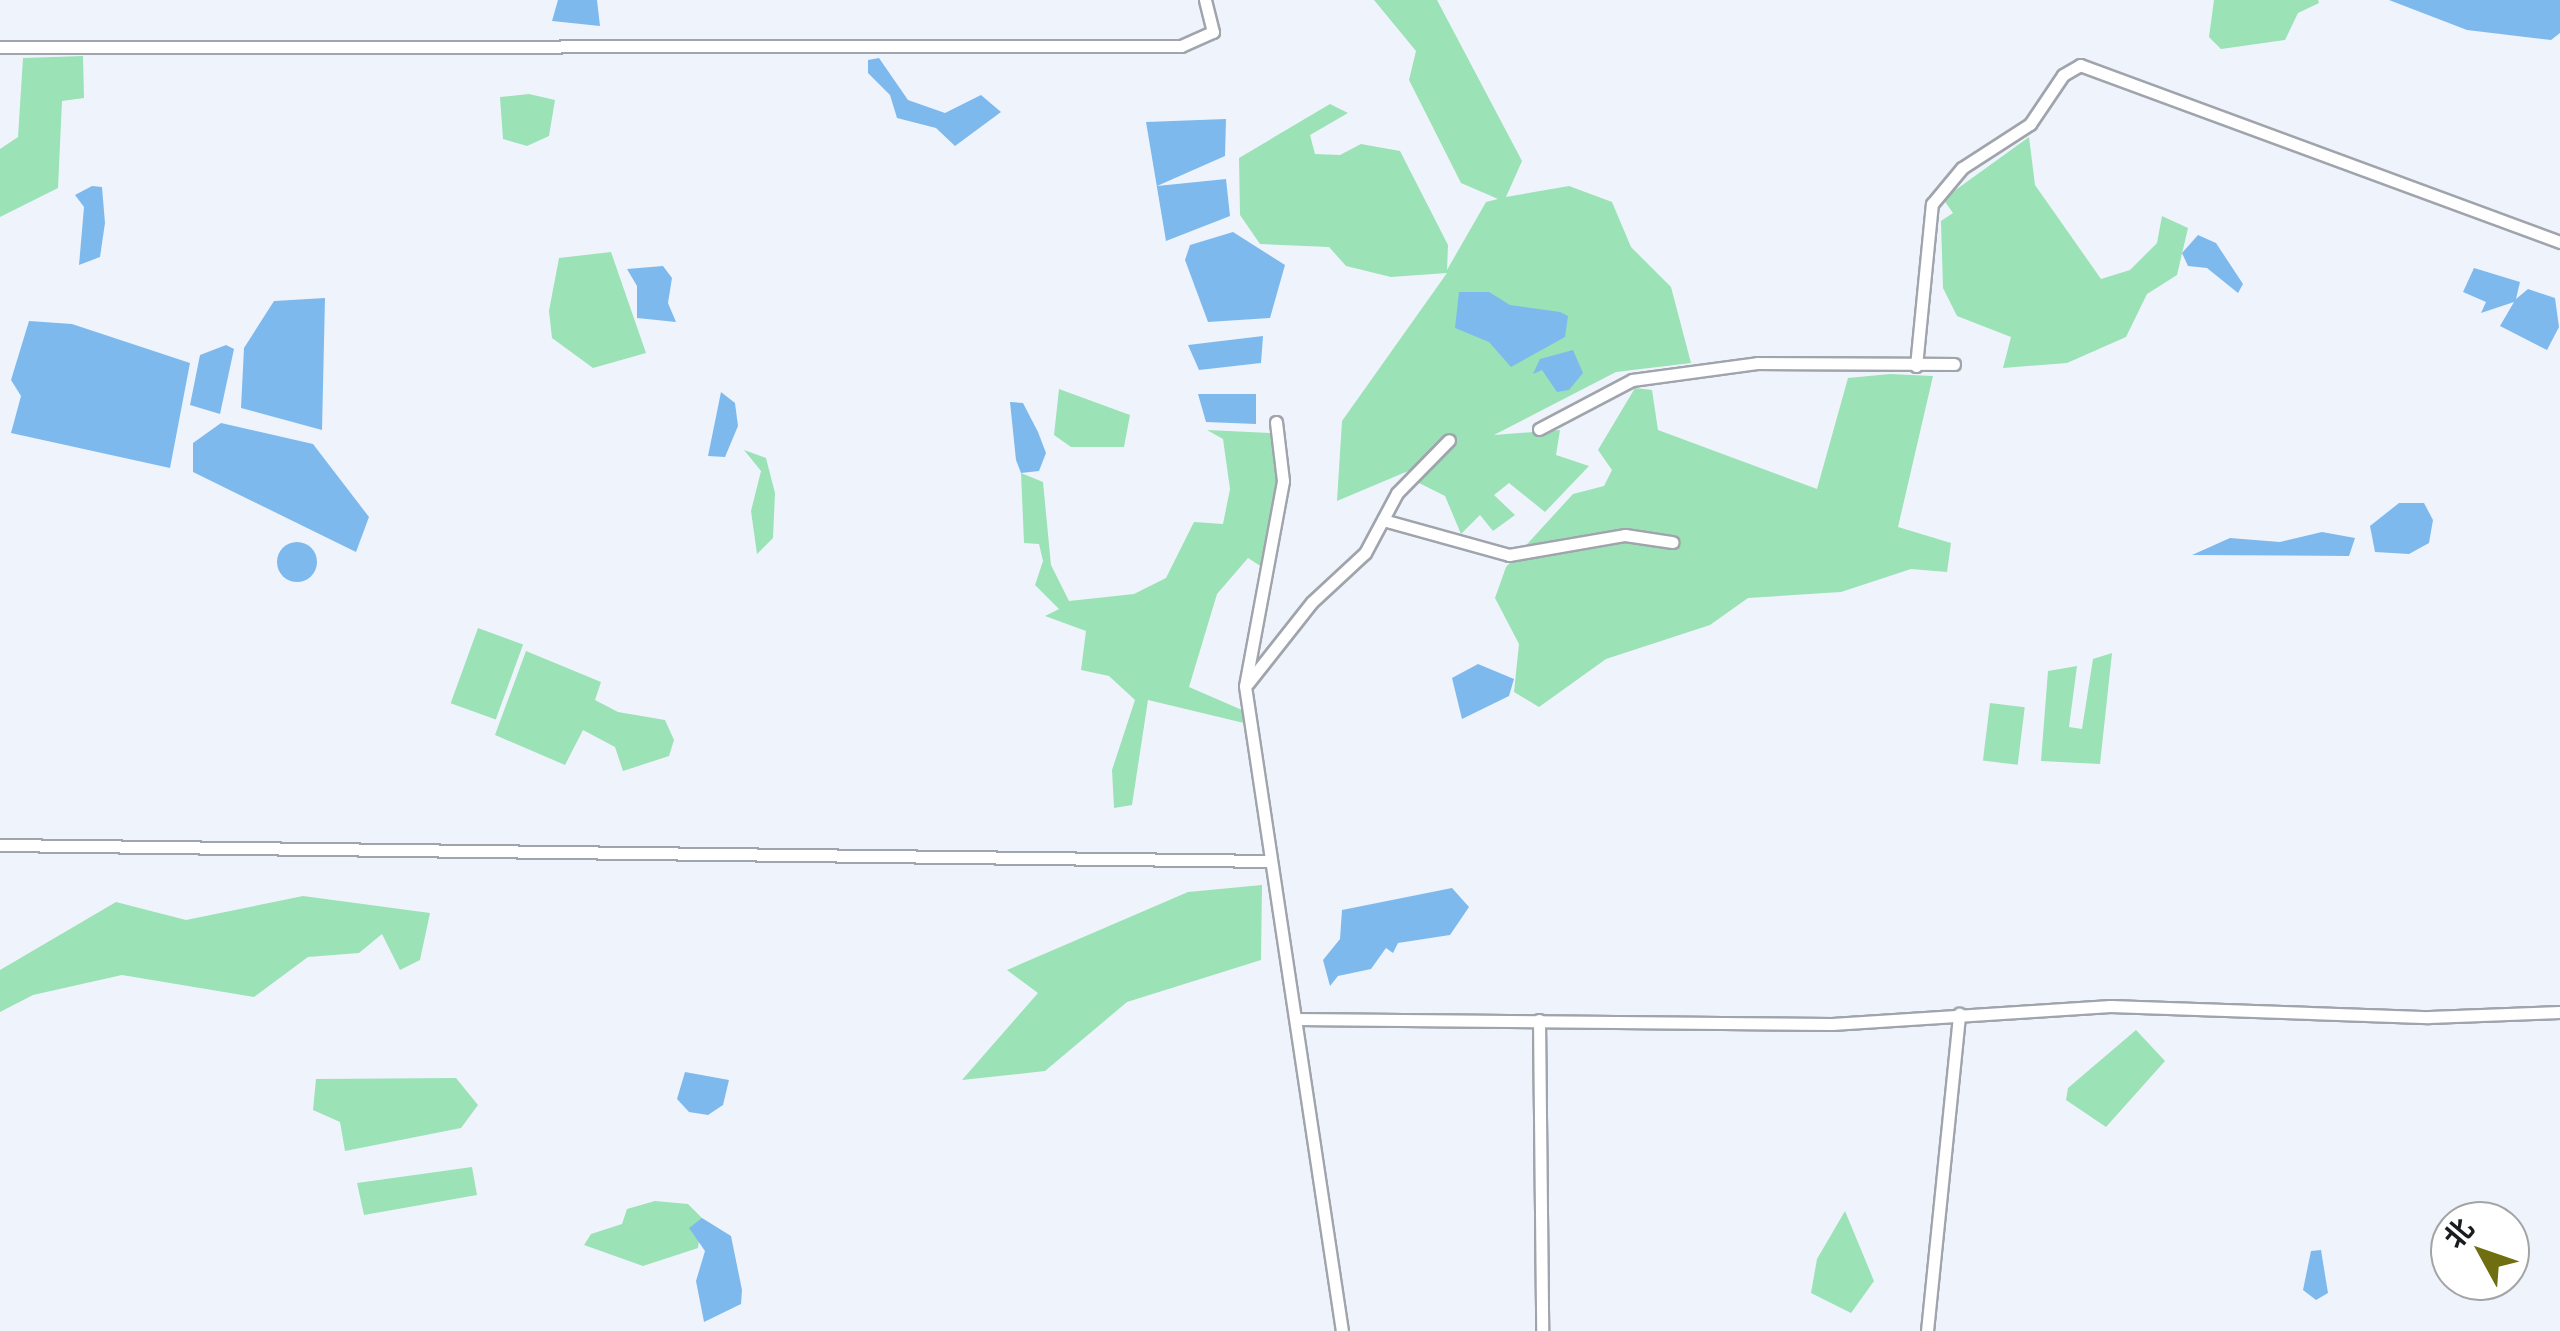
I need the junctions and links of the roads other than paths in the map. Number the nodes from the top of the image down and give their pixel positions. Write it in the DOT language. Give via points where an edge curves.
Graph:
graph roads {
  1 [pos="1205,0"];
  2 [pos="0,47"];
  3 [pos="2560,242"];
  4 [pos="1954,364"];
  5 [pos="1916,366"];
  6 [pos="1276,422"];
  7 [pos="1539,429"];
  8 [pos="1449,440"];
  9 [pos="1383,520"];
  10 [pos="1672,542"];
  11 [pos="1245,686"];
  12 [pos="0,845"];
  13 [pos="1269,861"];
  14 [pos="2560,1012"];
  15 [pos="1959,1014"];
  16 [pos="1296,1020"];
  17 [pos="1539,1020"];
  18 [pos="1342,1331"];
  19 [pos="1542,1331"];
  20 [pos="1927,1331"];
  1 -- 2 [label="street" via="1214,32 1181,46"];
  3 -- 5 [label="street" via="2080,65 2063,74 2030,124 1962,168 1932,204"];
  4 -- 5 [label="street"];
  5 -- 7 [label="street" via="1757,364 1632,380"];
  6 -- 11 [label="street" via="1283,480"];
  8 -- 9 [label="street" via="1398,493"];
  9 -- 10 [label="street" via="1509,555 1625,535"];
  9 -- 11 [label="street" via="1366,553 1312,602"];
  11 -- 13 [label="street"];
  12 -- 13 [label="street"];
  13 -- 16 [label="street"];
  14 -- 15 [label="street" via="2429,1016 2110,1006"];
  15 -- 17 [label="street" via="1832,1024"];
  15 -- 20 [label="street"];
  16 -- 17 [label="street"];
  16 -- 18 [label="street"];
  17 -- 19 [label="street"];
}
